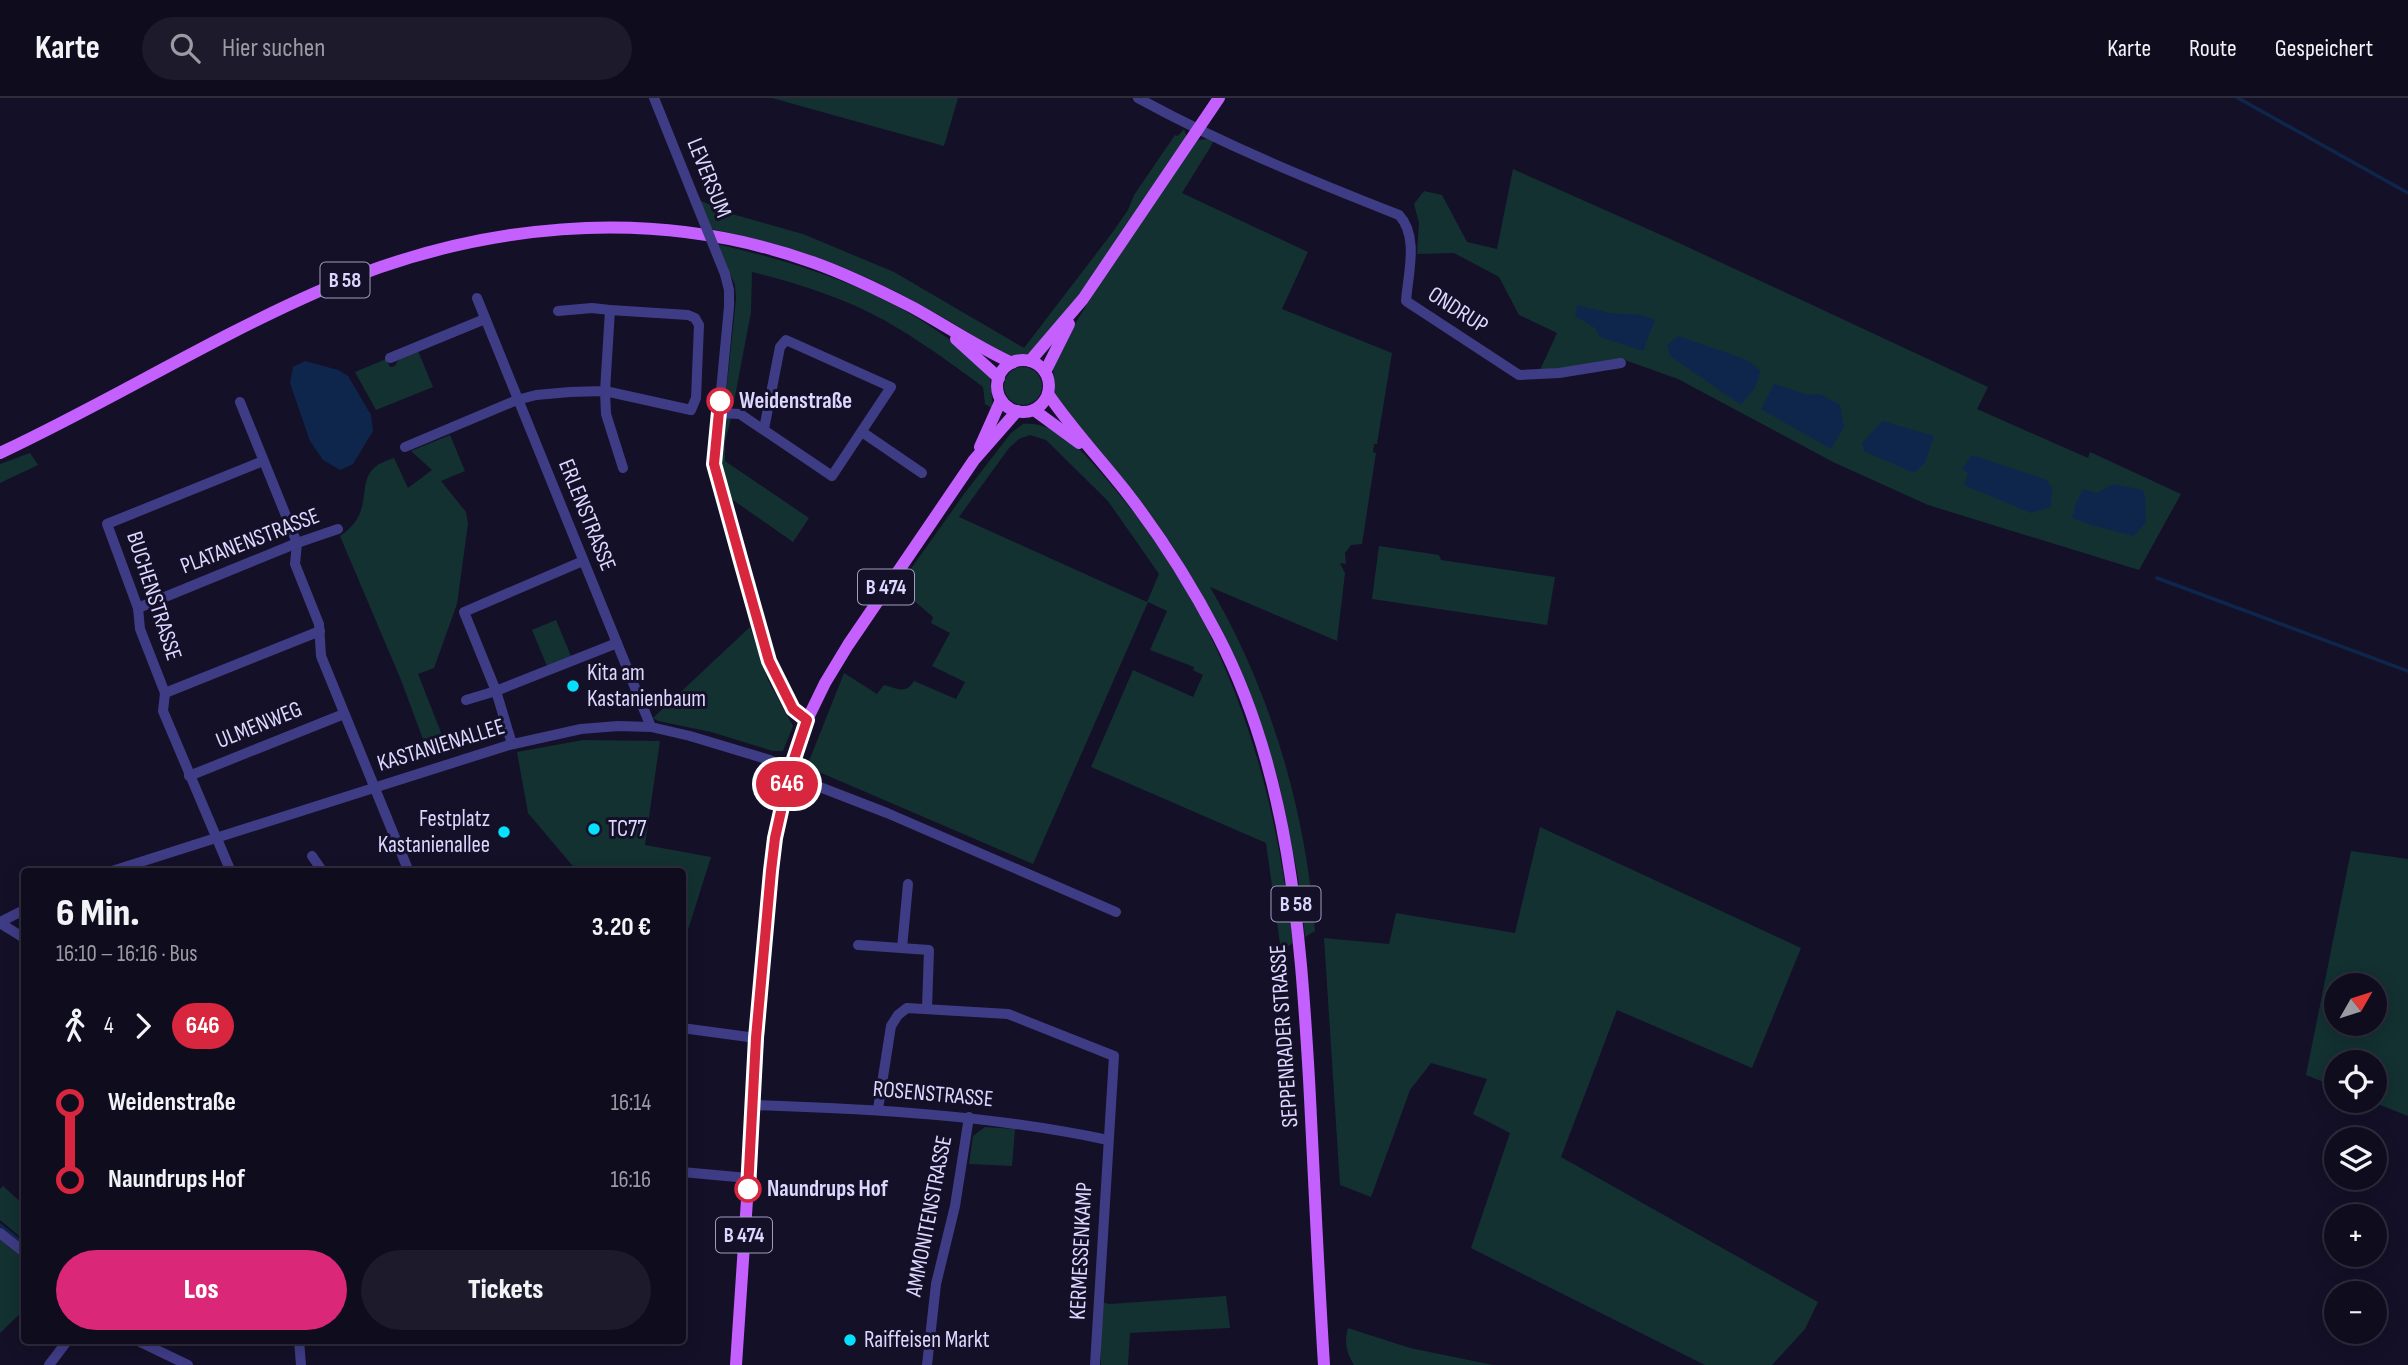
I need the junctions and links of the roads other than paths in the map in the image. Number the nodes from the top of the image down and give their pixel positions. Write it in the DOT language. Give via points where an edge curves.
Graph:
graph roads {
  1 [pos="654,98"];
  2 [pos="1138,98"];
  3 [pos="1219,98"];
  4 [pos="1196,130"];
  5 [pos="477,298"];
  6 [pos="1083,299"];
  7 [pos="610,310"];
  8 [pos="558,311"];
  9 [pos="485,319"];
  10 [pos="935,320"];
  11 [pos="390,358"];
  12 [pos="1030,361"];
  13 [pos="1012,363"];
  14 [pos="1622,363"];
  15 [pos="1045,372"];
  16 [pos="999,378"];
  17 [pos="605,391"];
  18 [pos="1048,394"];
  19 [pos="517,400"];
  20 [pos="1001,400"];
  21 [pos="240,401"];
  22 [pos="1034,410"];
  23 [pos="1017,411"];
  24 [pos="719,413"];
  25 [pos="764,429"];
  26 [pos="862,432"];
  27 [pos="405,447"];
  28 [pos="0,453"];
  29 [pos="1099,458"];
  30 [pos="974,460"];
  31 [pos="263,461"];
  32 [pos="623,468"];
  33 [pos="922,473"];
  34 [pos="338,529"];
  35 [pos="297,543"];
  36 [pos="583,561"];
  37 [pos="138,608"];
  38 [pos="320,631"];
  39 [pos="617,643"];
  40 [pos="496,691"];
  41 [pos="165,693"];
  42 [pos="466,700"];
  43 [pos="344,713"];
  44 [pos="807,720"];
  45 [pos="651,727"];
  46 [pos="512,744"];
  47 [pos="790,771"];
  48 [pos="190,776"];
  49 [pos="376,786"];
  50 [pos="215,838"];
  51 [pos="312,856"];
  52 [pos="121,868"];
  53 [pos="229,868"];
  54 [pos="320,868"];
  55 [pos="408,868"];
  56 [pos="908,884"];
  57 [pos="21,912"];
  58 [pos="1116,912"];
  59 [pos="0,922"];
  60 [pos="21,936"];
  61 [pos="858,946"];
  62 [pos="902,948"];
  63 [pos="927,1008"];
  64 [pos="686,1029"];
  65 [pos="756,1038"];
  66 [pos="753,1105"];
  67 [pos="878,1109"];
  68 [pos="969,1116"];
  69 [pos="1108,1140"];
  70 [pos="686,1172"];
  71 [pos="748,1178"];
  72 [pos="0,1233"];
  73 [pos="21,1250"];
  74 [pos="65,1344"];
  75 [pos="144,1344"];
  76 [pos="299,1344"];
  77 [pos="49,1365"];
  78 [pos="188,1365"];
  79 [pos="301,1365"];
  80 [pos="736,1365"];
  81 [pos="927,1365"];
  82 [pos="1095,1365"];
  83 [pos="1324,1365"];
  1 -- 24 [label="street, LEVERSUM, bridge" via="729,290"];
  2 -- 4 [label="street"];
  3 -- 4 [label="main road"];
  4 -- 6 [label="main road"];
  4 -- 14 [label="street, ONDRUP" via="1399,215 1411,238 1406,301 1519,375"];
  5 -- 9 [label="street, ERLENSTRASSE"];
  6 -- 12 [label="main road"];
  6 -- 15 [label="main road"];
  7 -- 8 [label="street"];
  7 -- 17 [label="street"];
  7 -- 17 [label="street" via="695,318 699,325 696,398 691,410"];
  9 -- 11 [label="street"];
  9 -- 19 [label="street, ERLENSTRASSE"];
  10 -- 13 [label="main road, B 58"];
  10 -- 16 [label="main road, B 58"];
  10 -- 28 [label="main road, B 58" via="811,262 723,237 610,226 519,233 450,245 317,292"];
  12 -- 13 [label="main road"];
  12 -- 15 [label="main road"];
  13 -- 16 [label="main road"];
  15 -- 18 [label="main road"];
  16 -- 20 [label="main road"];
  17 -- 19 [label="street"];
  17 -- 32 [label="street" via="606,414"];
  18 -- 22 [label="main road"];
  18 -- 29 [label="main road, SEPPENRADER STRASSE / B 58"];
  19 -- 27 [label="street"];
  19 -- 36 [label="street, ERLENSTRASSE"];
  20 -- 23 [label="main road"];
  20 -- 30 [label="main road, B 474"];
  21 -- 31 [label="street"];
  22 -- 23 [label="main road"];
  22 -- 29 [label="main road, SEPPENRADER STRASSE / B 58"];
  23 -- 30 [label="main road, B 474"];
  24 -- 25 [label="street" via="740,414"];
  24 -- 44 [label="street, LEVERSUM" via="714,464 756,616 774,671 793,709"];
  25 -- 26 [label="street" via="831,475"];
  25 -- 26 [label="street" via="780,347 786,340 891,387"];
  26 -- 33 [label="street"];
  29 -- 83 [label="main road, SEPPENRADER STRASSE / B 58" via="1156,532 1219,638 1267,760 1296,906"];
  30 -- 44 [label="main road, B 474" via="848,645"];
  31 -- 35 [label="street"];
  31 -- 37 [label="street, BUCHENSTRASSE" via="107,524"];
  34 -- 35 [label="street, PLATANENSTRASSE"];
  35 -- 37 [label="street, PLATANENSTRASSE"];
  35 -- 38 [label="street" via="295,564"];
  36 -- 39 [label="street, ERLENSTRASSE"];
  36 -- 40 [label="street" via="464,612"];
  37 -- 41 [label="street, BUCHENSTRASSE" via="139,629"];
  38 -- 41 [label="street"];
  38 -- 43 [label="street" via="321,656"];
  39 -- 40 [label="street"];
  39 -- 45 [label="street, ERLENSTRASSE"];
  40 -- 42 [label="street"];
  40 -- 46 [label="street"];
  41 -- 48 [label="street, BUCHENSTRASSE" via="163,711"];
  43 -- 48 [label="street, ULMENWEG"];
  43 -- 49 [label="street"];
  44 -- 47 [label="main road, B 474"];
  45 -- 46 [label="street, KASTANIENALLEE" via="599,726"];
  45 -- 47 [label="street, KASTANIENALLEE" via="770,760"];
  46 -- 49 [label="street, KASTANIENALLEE"];
  47 -- 58 [label="street, KASTANIENALLEE"];
  47 -- 65 [label="main road, B 474" via="775,838"];
  48 -- 50 [label="street, BUCHENSTRASSE"];
  49 -- 50 [label="street, KASTANIENALLEE"];
  49 -- 55 [label="street"];
  50 -- 52 [label="street, KASTANIENALLEE"];
  50 -- 53 [label="street, BUCHENSTRASSE"];
  51 -- 54 [label="street"];
  56 -- 62 [label="street"];
  57 -- 59 [label="street"];
  59 -- 60 [label="street"];
  61 -- 62 [label="street"];
  62 -- 63 [label="street" via="929,950"];
  63 -- 67 [label="street" via="907,1008 894,1019"];
  63 -- 69 [label="street, KERMESSENKAMP" via="1008,1014 1114,1056"];
  64 -- 65 [label="street"];
  65 -- 66 [label="main road, B 474"];
  66 -- 67 [label="street, ROSENSTRASSE"];
  66 -- 71 [label="main road, B 474"];
  67 -- 68 [label="street, ROSENSTRASSE"];
  68 -- 69 [label="street, ROSENSTRASSE"];
  68 -- 81 [label="street, AMMONITENSTRASSE" via="955,1206 936,1284"];
  69 -- 82 [label="street, KERMESSENKAMP"];
  70 -- 71 [label="street"];
  71 -- 80 [label="main road, B 474"];
  72 -- 73 [label="street"];
  74 -- 77 [label="street"];
  75 -- 78 [label="street"];
  76 -- 79 [label="street"];
}
